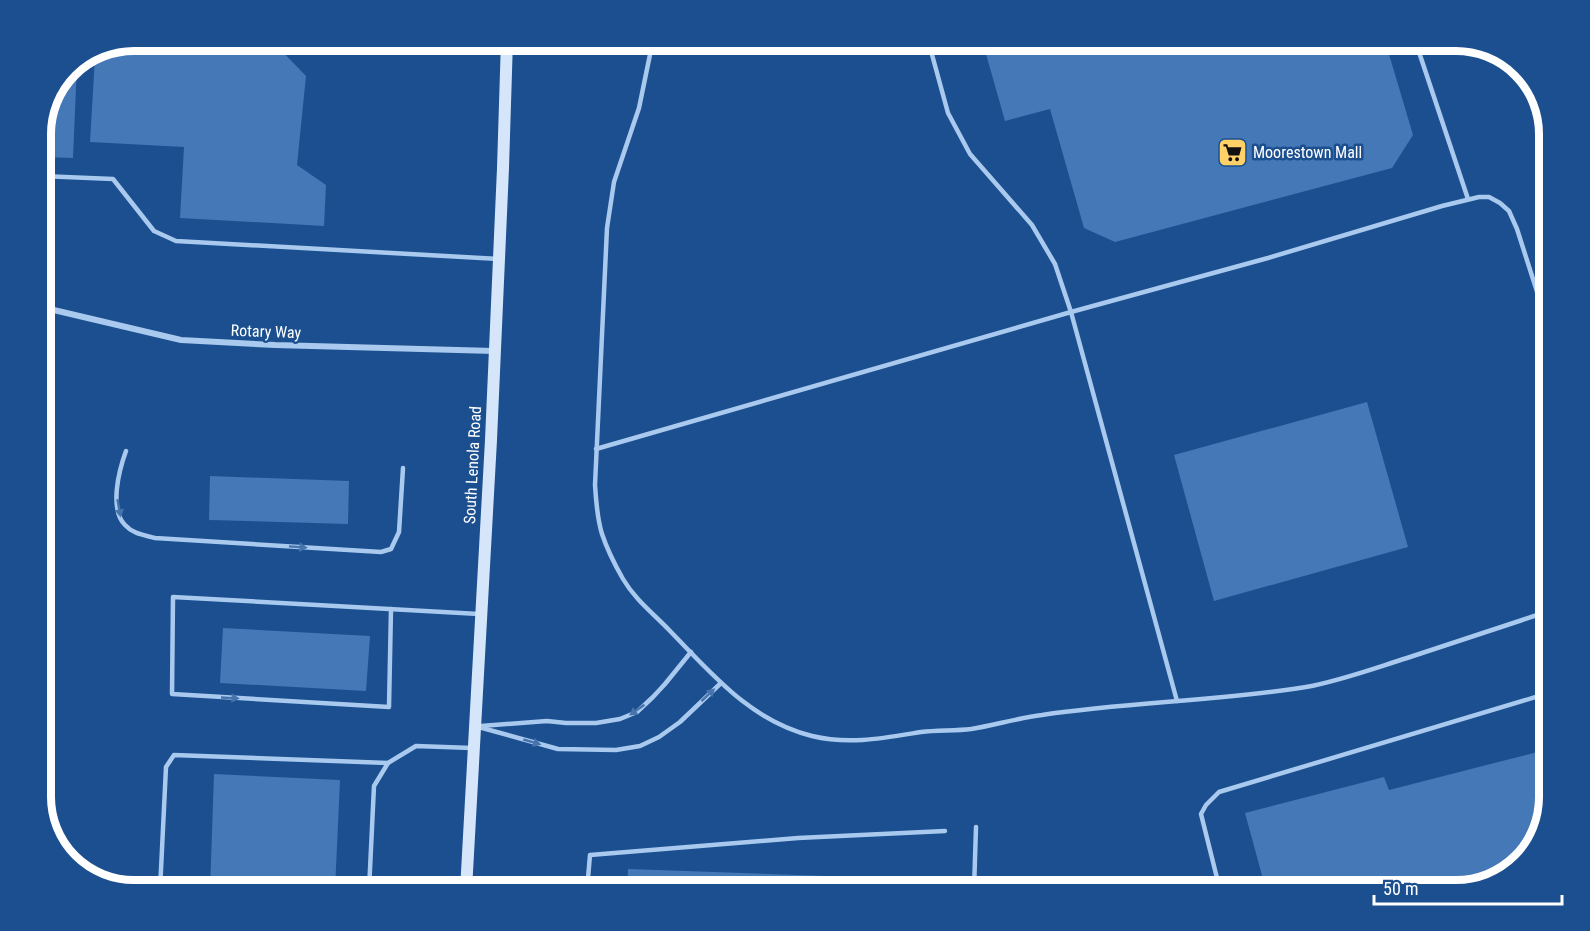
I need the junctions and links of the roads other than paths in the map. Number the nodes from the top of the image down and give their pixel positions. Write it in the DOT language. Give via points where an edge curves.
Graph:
graph roads {
  1 [pos="507,51"];
  2 [pos="651,51"];
  3 [pos="931,51"];
  4 [pos="1419,51"];
  5 [pos="51,176"];
  6 [pos="1468,199"];
  7 [pos="499,259"];
  8 [pos="1539,298"];
  9 [pos="51,309"];
  10 [pos="1071,312"];
  11 [pos="494,351"];
  12 [pos="596,449"];
  13 [pos="126,451"];
  14 [pos="403,468"];
  15 [pos="391,609"];
  16 [pos="481,614"];
  17 [pos="1539,615"];
  18 [pos="691,652"];
  19 [pos="721,683"];
  20 [pos="1539,696"];
  21 [pos="1177,701"];
  22 [pos="475,726"];
  23 [pos="474,748"];
  24 [pos="388,763"];
  25 [pos="976,827"];
  26 [pos="945,831"];
  27 [pos="161,880"];
  28 [pos="370,880"];
  29 [pos="467,880"];
  30 [pos="588,880"];
  31 [pos="974,880"];
  32 [pos="1217,880"];
  1 -- 7 [label="street, South Lenola Road"];
  2 -- 12 [label="lane" via="639,108 614,182 606,240"];
  3 -- 10 [label="lane" via="948,113 970,154 1032,225 1055,264"];
  4 -- 6 [label="lane"];
  5 -- 7 [label="lane" via="112,179 154,231 176,242"];
  6 -- 8 [label="lane" via="1489,197 1509,211"];
  6 -- 10 [label="lane"];
  7 -- 11 [label="street, South Lenola Road"];
  9 -- 11 [label="street, Rotary Way" via="181,340"];
  10 -- 12 [label="lane"];
  10 -- 21 [label="lane"];
  11 -- 16 [label="street, South Lenola Road"];
  12 -- 18 [label="lane" via="594,485 602,534 610,554 642,605"];
  13 -- 14 [label="lane, one-way" via="117,488 118,510 124,524 138,534 381,552 391,549 399,532"];
  15 -- 15 [label="lane, one-way" via="173,597 172,694 389,707"];
  15 -- 16 [label="lane"];
  16 -- 22 [label="street, South Lenola Road"];
  17 -- 21 [label="lane" via="1309,686"];
  18 -- 19 [label="lane"];
  18 -- 22 [label="lane, one-way" via="637,712 620,719"];
  19 -- 21 [label="lane" via="752,709 783,726 833,740 853,741"];
  22 -- 19 [label="lane, one-way" via="558,749 616,750 640,746 680,722"];
  20 -- 32 [label="lane" via="1219,792 1201,814"];
  22 -- 23 [label="street, South Lenola Road"];
  23 -- 24 [label="lane" via="416,746"];
  23 -- 29 [label="street, South Lenola Road"];
  24 -- 27 [label="lane" via="174,755 166,767"];
  24 -- 28 [label="lane" via="374,786"];
  25 -- 31 [label="lane"];
  26 -- 30 [label="lane" via="590,855"];
}
